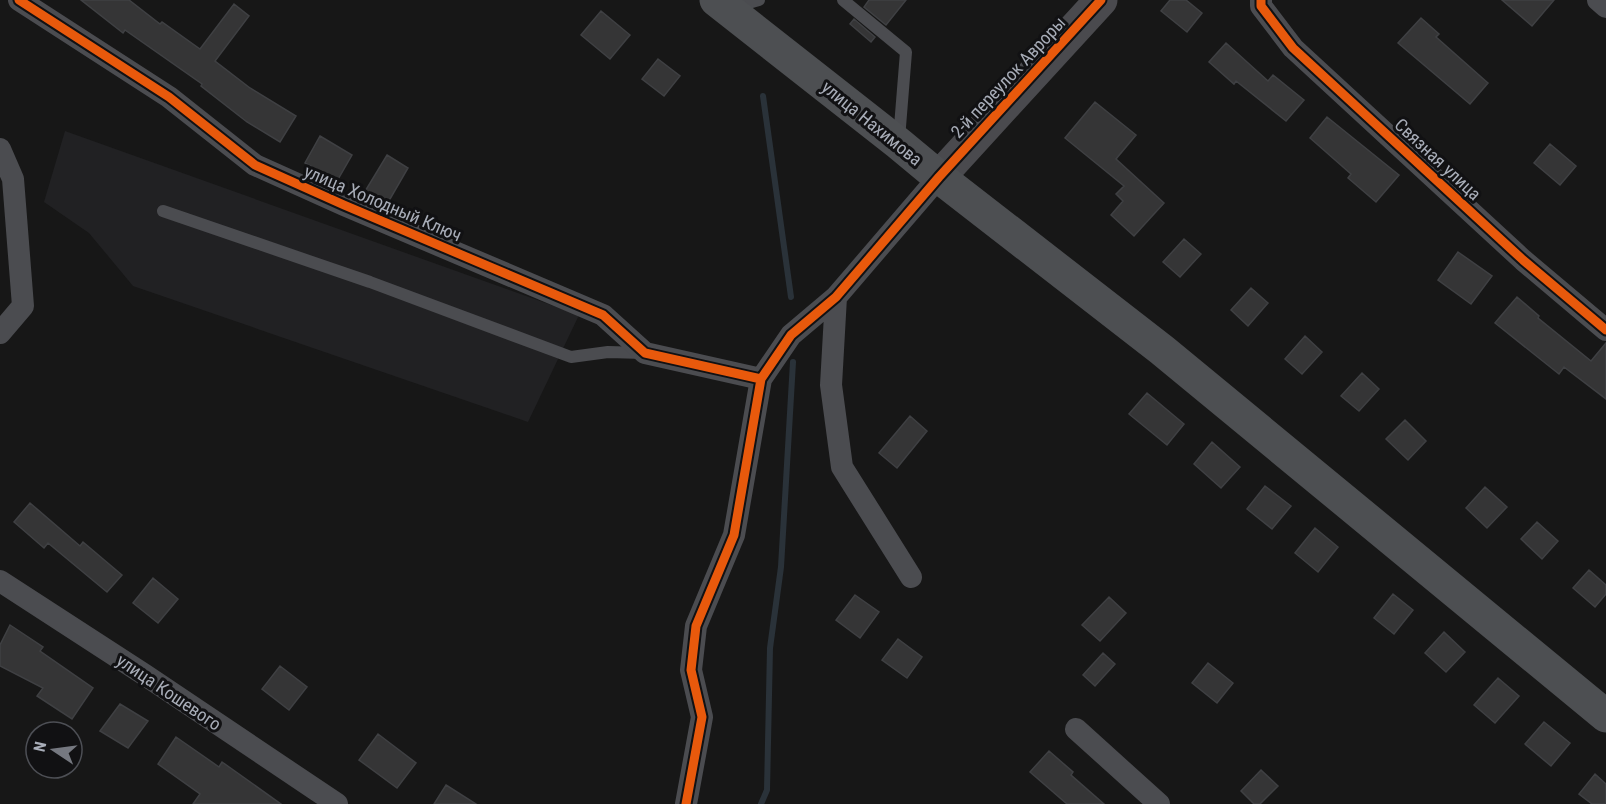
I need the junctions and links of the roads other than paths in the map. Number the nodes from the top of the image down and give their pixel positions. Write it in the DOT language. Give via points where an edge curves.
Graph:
graph roads {
  1 [pos="19,0"];
  2 [pos="759,0"];
  3 [pos="843,0"];
  4 [pos="1101,0"];
  5 [pos="1261,0"];
  6 [pos="1598,0"];
  7 [pos="722,4"];
  8 [pos="1606,7"];
  9 [pos="898,143"];
  10 [pos="0,149"];
  11 [pos="939,177"];
  12 [pos="163,212"];
  13 [pos="836,297"];
  14 [pos="1606,330"];
  15 [pos="0,333"];
  16 [pos="645,353"];
  17 [pos="761,379"];
  18 [pos="911,577"];
  19 [pos="0,581"];
  20 [pos="1606,716"];
  21 [pos="1076,729"];
  22 [pos="337,804"];
  23 [pos="686,804"];
  24 [pos="1159,804"];
  1 -- 16 [label="street, улица Холодный Ключ" via="169,97 255,165 603,315"];
  2 -- 7 [label="lane"];
  3 -- 9 [label="lane" via="906,52"];
  4 -- 11 [label="street, 2-й переулок Авроры"];
  5 -- 14 [label="street, Связная улица" via="1261,6 1293,48 1522,260"];
  6 -- 8 [label="street"];
  7 -- 9 [label="main road, улица Нахимова"];
  9 -- 11 [label="main road, улица Нахимова"];
  10 -- 15 [label="street" via="13,179 23,306"];
  11 -- 13 [label="street"];
  11 -- 20 [label="main road, улица Нахимова" via="1171,357"];
  12 -- 16 [label="lane" via="370,282 571,357"];
  13 -- 17 [label="street" via="791,335"];
  13 -- 18 [label="street" via="831,385 842,467"];
  16 -- 17 [label="street, улица Холодный Ключ"];
  17 -- 23 [label="street" via="734,536 696,626 691,670 702,717"];
  19 -- 22 [label="street, улица Кошевого"];
  21 -- 24 [label="street"];
}
